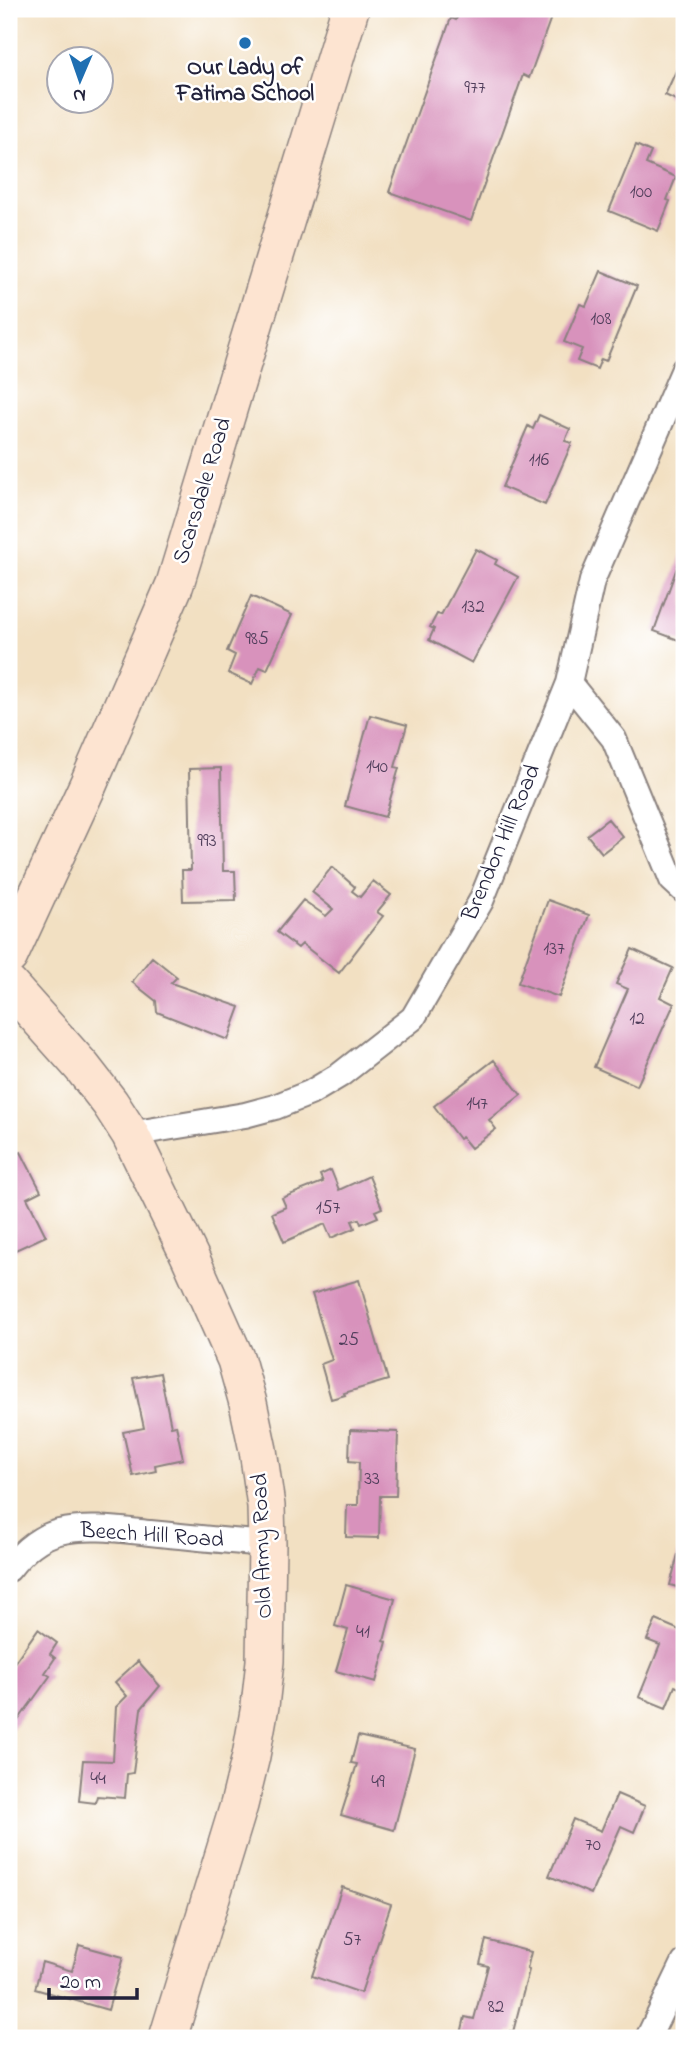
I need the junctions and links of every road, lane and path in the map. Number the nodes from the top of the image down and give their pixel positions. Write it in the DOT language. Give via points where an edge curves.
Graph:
graph roads {
  1 [pos="350,9"];
  2 [pos="684,369"];
  3 [pos="569,683"];
  4 [pos="684,891"];
  5 [pos="9,956"];
  6 [pos="9,985"];
  7 [pos="130,1134"];
  8 [pos="267,1544"];
  9 [pos="9,1569"];
  10 [pos="684,1963"];
  11 [pos="168,2038"];
  12 [pos="648,2038"];
  1 -- 5 [label="street, Scarsdale Road" via="175,584"];
  2 -- 3 [label="street, Brendon Hill Road" via="593,581"];
  3 -- 4 [label="street" via="614,739 671,880"];
  3 -- 7 [label="street, Brendon Hill Road" via="481,901 414,1018 310,1093 245,1115"];
  6 -- 7 [label="street, Old Army Road" via="82,1067"];
  7 -- 8 [label="street, Old Army Road" via="236,1360 258,1450 267,1506"];
  8 -- 9 [label="street, Beech Hill Road" via="79,1530 41,1539"];
  8 -- 11 [label="street, Old Army Road" via="265,1661 251,1756"];
  10 -- 12 [label="street"];
}
